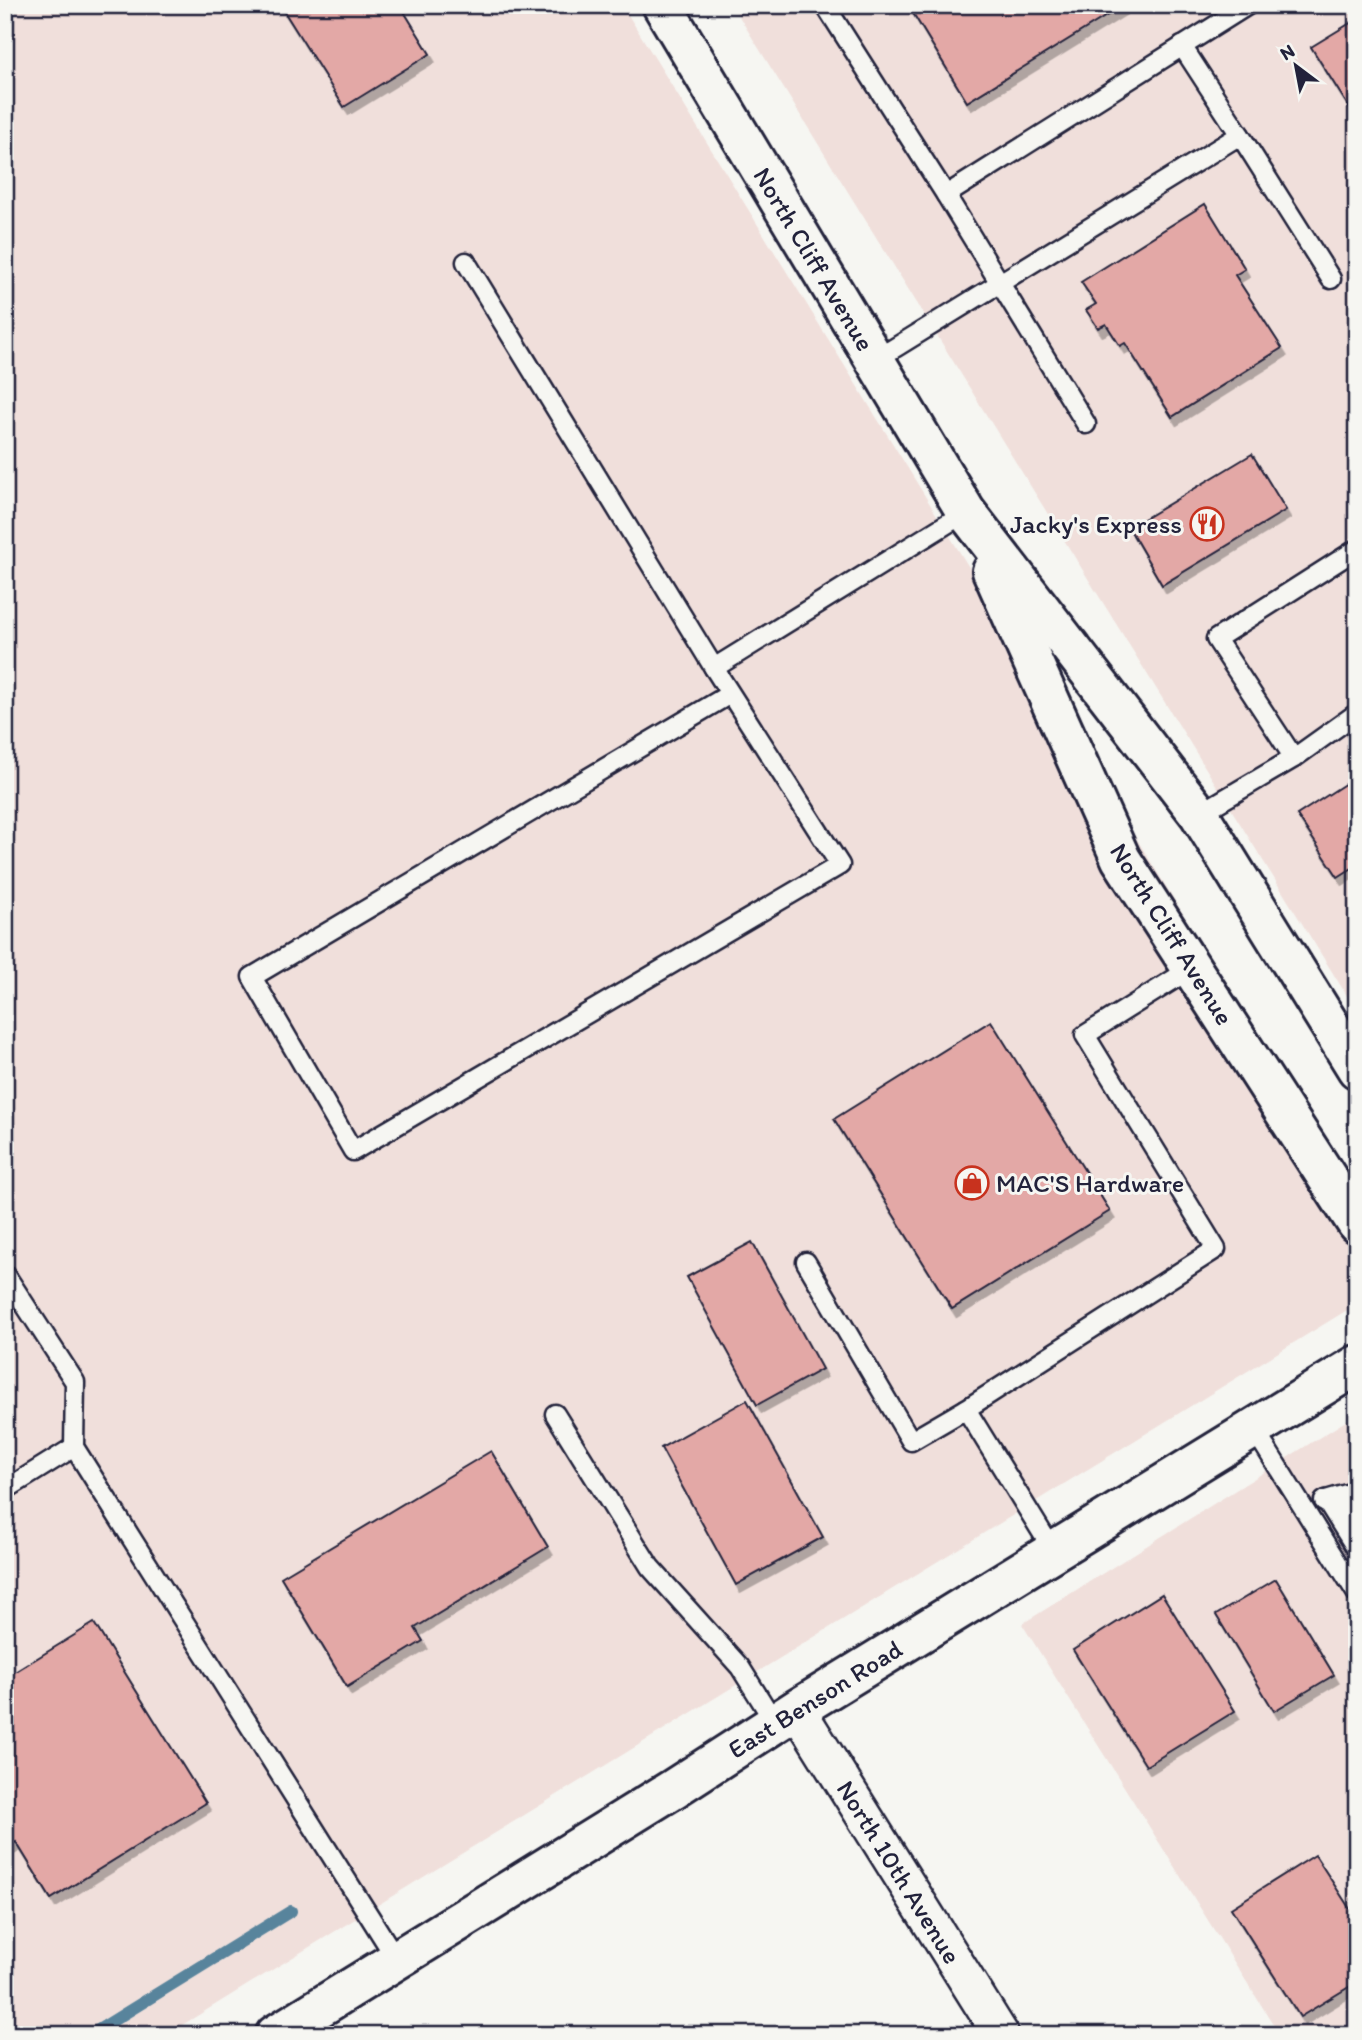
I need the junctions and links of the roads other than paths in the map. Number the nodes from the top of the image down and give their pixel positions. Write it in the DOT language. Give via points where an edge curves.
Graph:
graph roads {
  1 [pos="662,5"];
  2 [pos="825,5"];
  3 [pos="1248,5"];
  4 [pos="1182,46"];
  5 [pos="1240,135"];
  6 [pos="946,195"];
  7 [pos="466,262"];
  8 [pos="1331,279"];
  9 [pos="1000,283"];
  10 [pos="875,360"];
  11 [pos="1086,424"];
  12 [pos="966,512"];
  13 [pos="1357,549"];
  14 [pos="714,667"];
  15 [pos="730,694"];
  16 [pos="1357,713"];
  17 [pos="1294,758"];
  18 [pos="1199,814"];
  19 [pos="1192,968"];
  20 [pos="1357,1069"];
  21 [pos="1357,1224"];
  22 [pos="806,1262"];
  23 [pos="5,1274"];
  24 [pos="1357,1365"];
  25 [pos="966,1409"];
  26 [pos="555,1414"];
  27 [pos="1254,1429"];
  28 [pos="74,1447"];
  29 [pos="5,1490"];
  30 [pos="1357,1491"];
  31 [pos="1326,1500"];
  32 [pos="1357,1511"];
  33 [pos="1306,1512"];
  34 [pos="1356,1548"];
  35 [pos="1054,1552"];
  36 [pos="1357,1594"];
  37 [pos="786,1716"];
  38 [pos="397,1960"];
  39 [pos="275,2035"];
  40 [pos="1001,2035"];
  1 -- 10 [label="main road, North Cliff Avenue"];
  2 -- 6 [label="lane"];
  3 -- 4 [label="lane"];
  4 -- 5 [label="lane"];
  4 -- 6 [label="lane"];
  5 -- 8 [label="lane"];
  5 -- 9 [label="lane"];
  6 -- 9 [label="lane"];
  7 -- 14 [label="lane"];
  9 -- 10 [label="lane"];
  9 -- 11 [label="lane"];
  10 -- 12 [label="main road, North Cliff Avenue"];
  12 -- 14 [label="lane"];
  12 -- 18 [label="main road, North Cliff Avenue"];
  12 -- 19 [label="main road, North Cliff Avenue" via="1121,859"];
  13 -- 17 [label="lane" via="1216,639"];
  14 -- 15 [label="lane"];
  15 -- 15 [label="lane" via="840,865 354,1151 252,977"];
  16 -- 17 [label="lane"];
  17 -- 18 [label="lane"];
  18 -- 20 [label="main road, North Cliff Avenue"];
  19 -- 21 [label="main road, North Cliff Avenue"];
  19 -- 25 [label="lane" via="1085,1035 1216,1249"];
  22 -- 25 [label="lane" via="911,1441"];
  23 -- 28 [label="lane" via="75,1382"];
  24 -- 27 [label="main road, East Benson Road"];
  25 -- 35 [label="lane"];
  26 -- 37 [label="lane" via="650,1567"];
  27 -- 33 [label="lane"];
  27 -- 35 [label="main road, East Benson Road"];
  28 -- 29 [label="lane"];
  28 -- 38 [label="lane"];
  30 -- 31 [label="lane"];
  31 -- 32 [label="lane"];
  31 -- 33 [label="lane"];
  31 -- 34 [label="lane"];
  33 -- 36 [label="lane"];
  35 -- 37 [label="main road, East Benson Road"];
  37 -- 38 [label="main road, East Benson Road"];
  37 -- 40 [label="street, North 10th Avenue"];
  38 -- 39 [label="main road, East Benson Road"];
}
